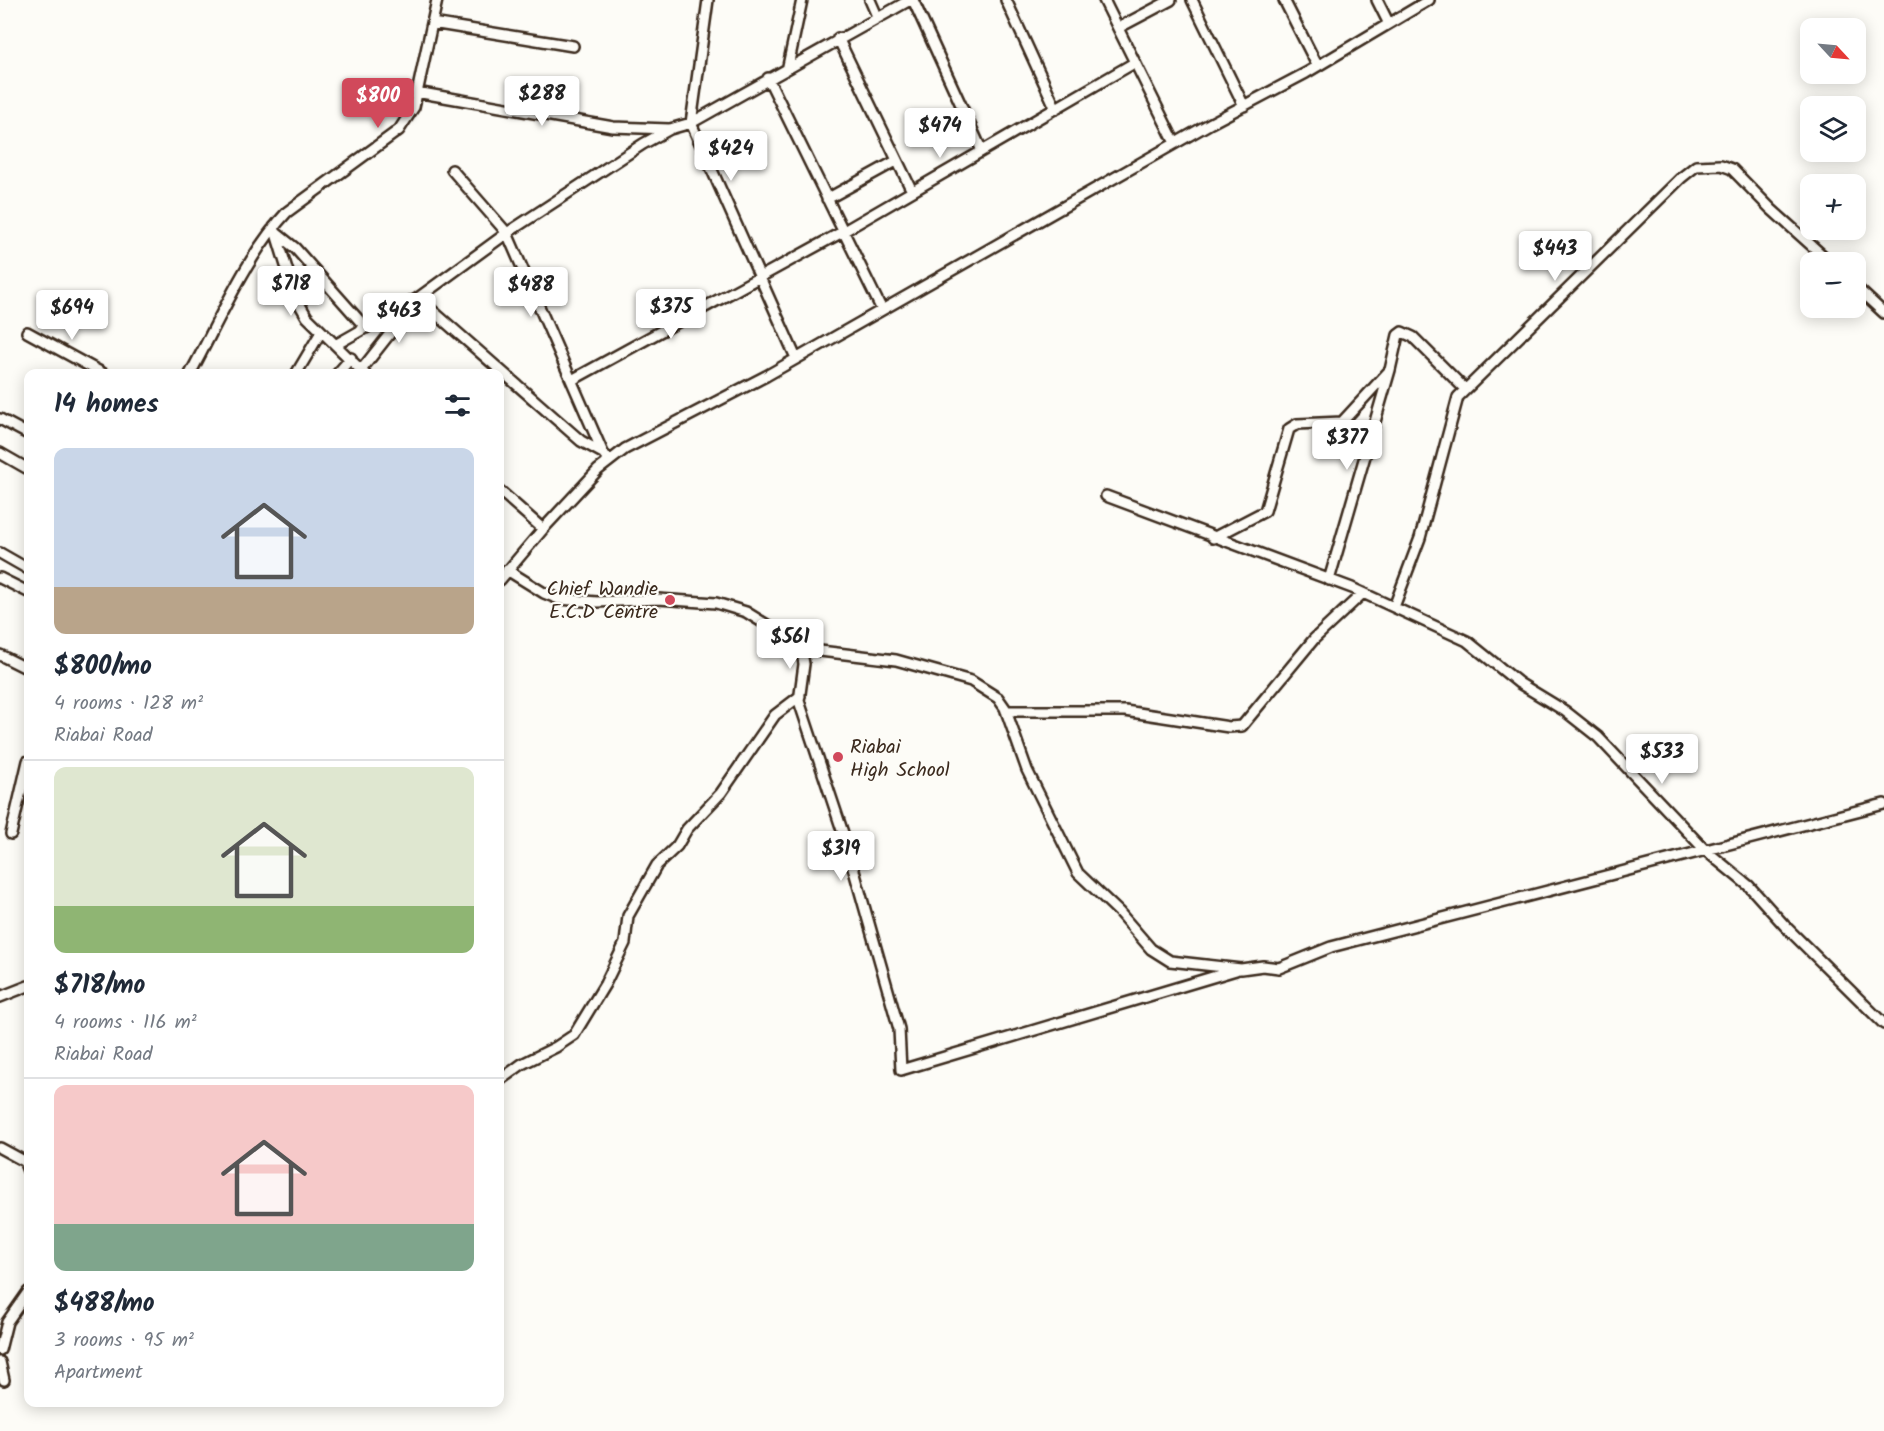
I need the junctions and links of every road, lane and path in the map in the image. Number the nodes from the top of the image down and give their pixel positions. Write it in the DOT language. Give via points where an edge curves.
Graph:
graph roads {
  1 [pos="437,0"];
  2 [pos="708,0"];
  3 [pos="802,0"];
  4 [pos="870,0"];
  5 [pos="911,0"];
  6 [pos="1006,0"];
  7 [pos="1104,0"];
  8 [pos="1171,0"];
  9 [pos="1192,0"];
  10 [pos="1284,0"];
  11 [pos="1377,0"];
  12 [pos="1429,0"];
  13 [pos="877,16"];
  14 [pos="1388,22"];
  15 [pos="432,23"];
  16 [pos="1118,28"];
  17 [pos="838,39"];
  18 [pos="573,46"];
  19 [pos="1134,63"];
  20 [pos="1317,65"];
  21 [pos="788,66"];
  22 [pos="768,78"];
  23 [pos="416,92"];
  24 [pos="1244,106"];
  25 [pos="1056,109"];
  26 [pos="691,123"];
  27 [pos="670,129"];
  28 [pos="1175,143"];
  29 [pos="982,151"];
  30 [pos="896,161"];
  31 [pos="452,170"];
  32 [pos="912,191"];
  33 [pos="827,199"];
  34 [pos="274,229"];
  35 [pos="844,231"];
  36 [pos="507,233"];
  37 [pos="1819,252"];
  38 [pos="760,278"];
  39 [pos="1866,296"];
  40 [pos="415,299"];
  41 [pos="882,310"];
  42 [pos="1884,313"];
  43 [pos="366,328"];
  44 [pos="27,332"];
  45 [pos="321,332"];
  46 [pos="337,345"];
  47 [pos="351,358"];
  48 [pos="796,358"];
  49 [pos="95,369"];
  50 [pos="193,369"];
  51 [pos="299,369"];
  52 [pos="341,369"];
  53 [pos="362,369"];
  54 [pos="365,369"];
  55 [pos="496,369"];
  56 [pos="1390,370"];
  57 [pos="504,376"];
  58 [pos="572,380"];
  59 [pos="1465,389"];
  60 [pos="0,419"];
  61 [pos="24,432"];
  62 [pos="0,453"];
  63 [pos="606,457"];
  64 [pos="24,467"];
  65 [pos="504,495"];
  66 [pos="1106,496"];
  67 [pos="543,529"];
  68 [pos="1213,538"];
  69 [pos="0,553"];
  70 [pos="24,567"];
  71 [pos="507,570"];
  72 [pos="504,574"];
  73 [pos="0,578"];
  74 [pos="1329,580"];
  75 [pos="24,590"];
  76 [pos="1363,593"];
  77 [pos="1394,607"];
  78 [pos="801,646"];
  79 [pos="0,656"];
  80 [pos="24,667"];
  81 [pos="800,696"];
  82 [pos="1006,711"];
  83 [pos="24,778"];
  84 [pos="1884,804"];
  85 [pos="11,834"];
  86 [pos="1705,850"];
  87 [pos="1241,969"];
  88 [pos="24,988"];
  89 [pos="0,997"];
  90 [pos="1884,1024"];
  91 [pos="504,1077"];
  92 [pos="0,1148"];
  93 [pos="24,1161"];
  94 [pos="24,1298"];
  95 [pos="0,1350"];
  96 [pos="0,1362"];
  97 [pos="4,1380"];
  1 -- 15 [label="street"];
  2 -- 26 [label="street"];
  3 -- 21 [label="street"];
  4 -- 13 [label="street"];
  5 -- 13 [label="street"];
  5 -- 29 [label="street"];
  6 -- 25 [label="street"];
  7 -- 16 [label="street"];
  8 -- 16 [label="street"];
  9 -- 24 [label="street"];
  10 -- 20 [label="street"];
  11 -- 14 [label="street"];
  12 -- 14 [label="street"];
  13 -- 17 [label="street"];
  14 -- 20 [label="street"];
  15 -- 18 [label="street"];
  15 -- 23 [label="street"];
  16 -- 19 [label="street"];
  17 -- 21 [label="street"];
  17 -- 30 [label="street"];
  19 -- 25 [label="street"];
  19 -- 28 [label="street"];
  20 -- 24 [label="street"];
  21 -- 22 [label="street"];
  22 -- 26 [label="street"];
  22 -- 33 [label="street"];
  23 -- 27 [label="street" via="613,127"];
  23 -- 34 [label="street" via="414,106 399,130 295,206"];
  24 -- 28 [label="street"];
  25 -- 29 [label="street"];
  26 -- 27 [label="street"];
  26 -- 38 [label="street"];
  27 -- 36 [label="street"];
  28 -- 41 [label="street"];
  29 -- 32 [label="street"];
  30 -- 32 [label="street"];
  30 -- 33 [label="street"];
  31 -- 36 [label="street"];
  32 -- 35 [label="street"];
  33 -- 35 [label="street"];
  34 -- 43 [label="street"];
  34 -- 45 [label="street" via="296,298"];
  34 -- 50 [label="street" via="255,254"];
  35 -- 38 [label="street"];
  35 -- 41 [label="street"];
  36 -- 40 [label="street"];
  36 -- 58 [label="street"];
  37 -- 59 [label="street" via="1732,169 1721,165 1696,166 1660,196"];
  38 -- 48 [label="street"];
  38 -- 58 [label="street"];
  39 -- 42 [label="street"];
  40 -- 43 [label="street"];
  40 -- 54 [label="street"];
  40 -- 55 [label="street"];
  41 -- 48 [label="street"];
  43 -- 46 [label="street"];
  44 -- 49 [label="street"];
  45 -- 46 [label="street"];
  45 -- 51 [label="street"];
  46 -- 47 [label="street"];
  47 -- 52 [label="street"];
  47 -- 53 [label="street"];
  48 -- 63 [label="street"];
  56 -- 59 [label="street" via="1398,335 1408,333"];
  56 -- 68 [label="street" via="1342,422 1292,425 1265,511"];
  56 -- 74 [label="street"];
  57 -- 63 [label="street" via="580,441"];
  58 -- 63 [label="street"];
  59 -- 77 [label="street" via="1456,403 1420,538"];
  60 -- 61 [label="street"];
  62 -- 64 [label="street"];
  63 -- 67 [label="street"];
  65 -- 67 [label="street"];
  66 -- 68 [label="street"];
  67 -- 71 [label="street"];
  68 -- 74 [label="street"];
  69 -- 70 [label="street"];
  71 -- 72 [label="street"];
  71 -- 78 [label="street" via="559,599 716,603 746,612"];
  73 -- 75 [label="street"];
  74 -- 76 [label="street"];
  76 -- 77 [label="street"];
  76 -- 82 [label="street" via="1314,639 1242,726 1125,711"];
  77 -- 86 [label="street" via="1467,641 1519,683 1598,737"];
  78 -- 81 [label="street" via="804,664"];
  78 -- 82 [label="street" via="896,660 971,681 998,698"];
  79 -- 80 [label="street"];
  81 -- 87 [label="street" via="804,720 843,835 899,1029 902,1070"];
  81 -- 91 [label="street" via="775,715 721,793 657,865 628,916 625,943 605,984 574,1035"];
  82 -- 87 [label="street" via="1027,770 1083,880 1119,912 1151,949 1170,961"];
  83 -- 85 [label="street"];
  84 -- 86 [label="street"];
  86 -- 87 [label="street" via="1331,947 1279,968"];
  86 -- 90 [label="street" via="1749,886"];
  88 -- 89 [label="street"];
  92 -- 93 [label="street"];
  94 -- 95 [label="street" via="7,1322"];
  96 -- 97 [label="street"];
}
